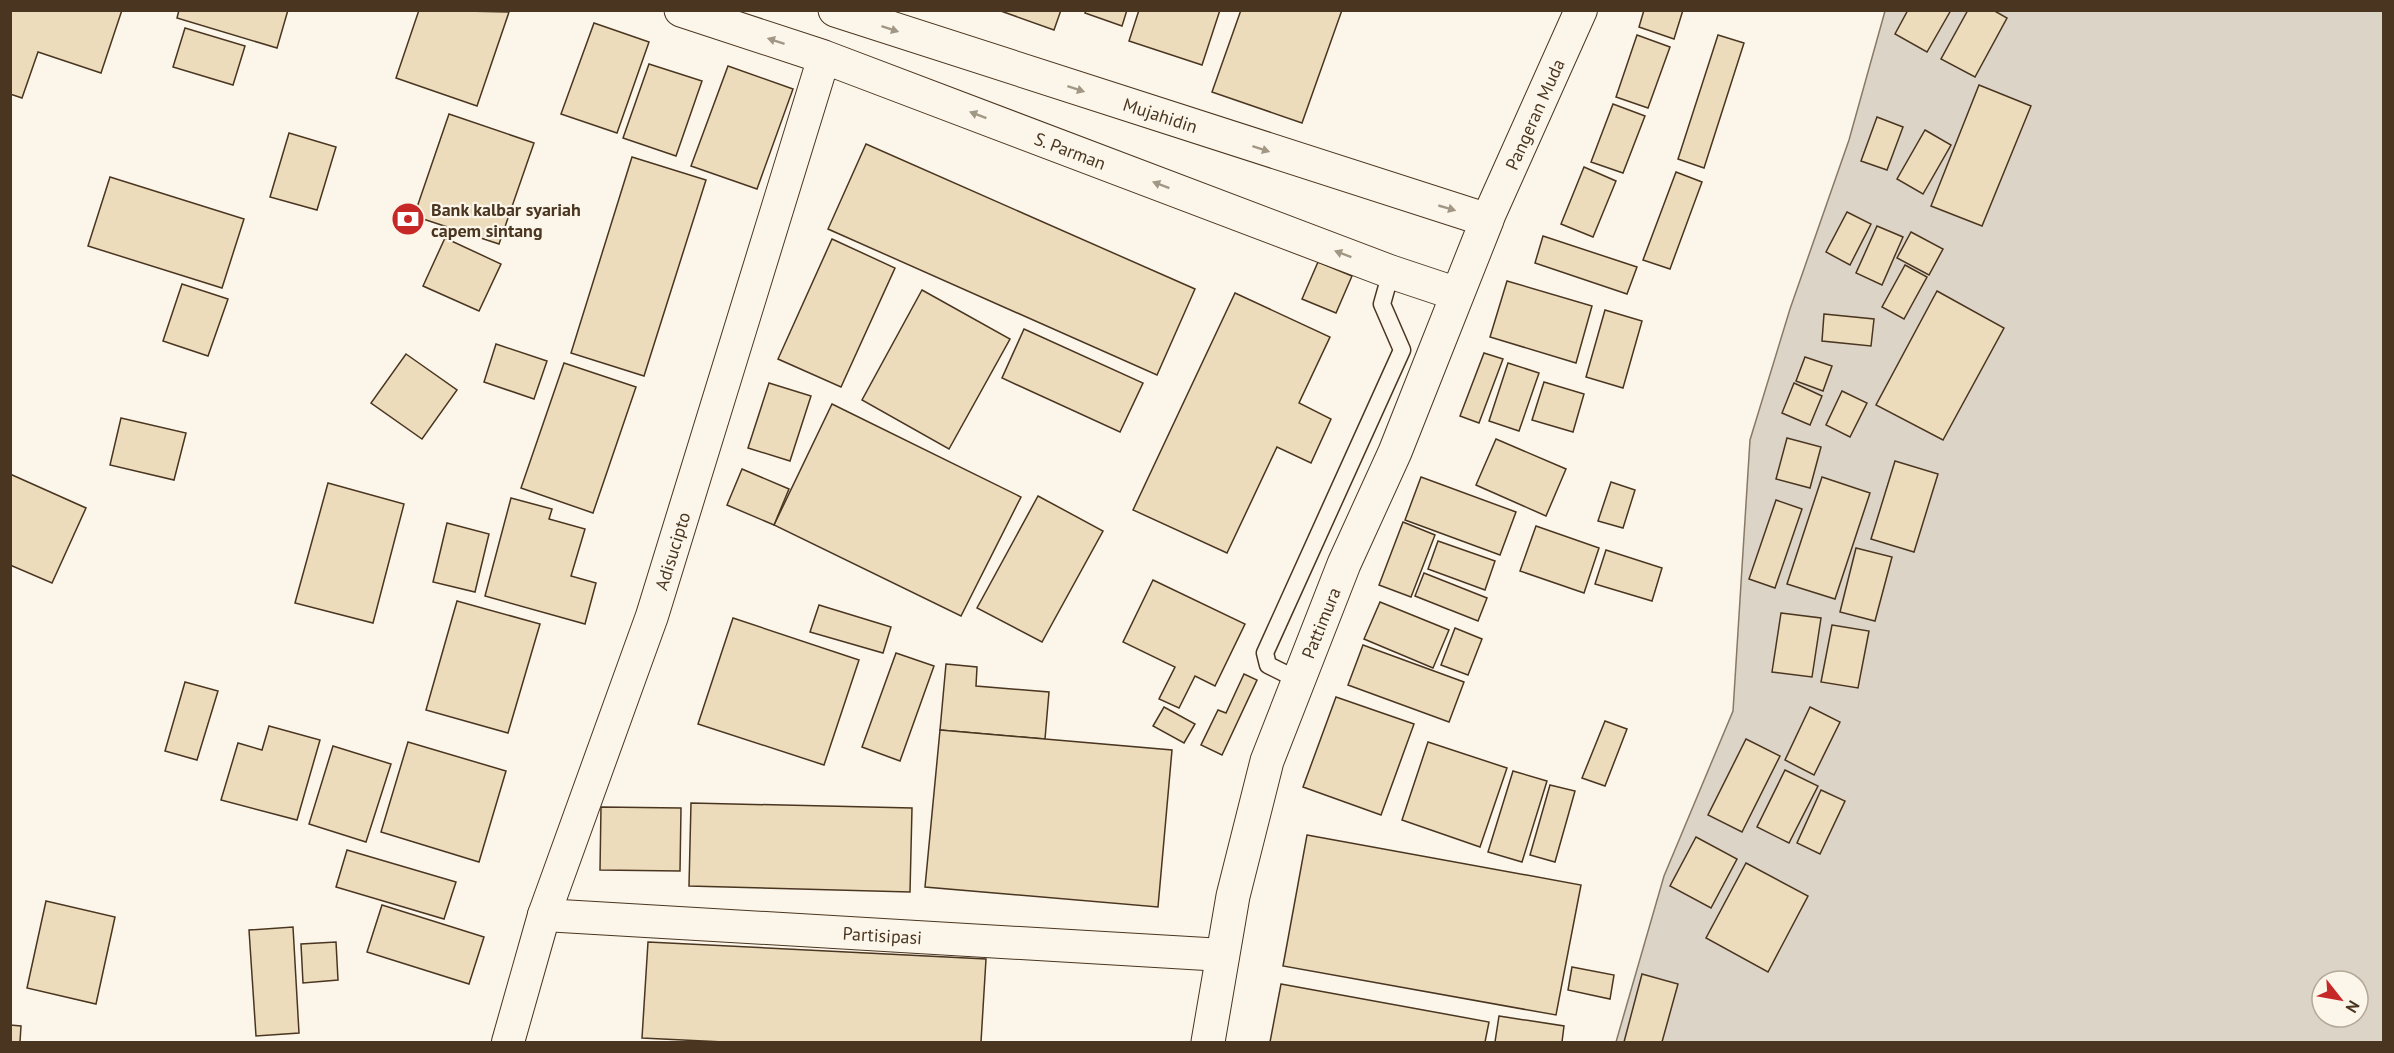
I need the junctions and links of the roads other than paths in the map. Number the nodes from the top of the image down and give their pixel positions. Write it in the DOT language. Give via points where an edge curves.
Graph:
graph roads {
  1 [pos="681,10"];
  2 [pos="1581,10"];
  3 [pos="840,11"];
  4 [pos="824,57"];
  5 [pos="1486,220"];
  6 [pos="1391,272"];
  7 [pos="1457,294"];
  8 [pos="1298,680"];
  9 [pos="544,915"];
  10 [pos="1223,955"];
  11 [pos="508,1042"];
  12 [pos="1208,1042"];
  4 -- 1 [label="main road, S. Parman, one-way"];
  2 -- 5 [label="street, Pangeran Muda"];
  3 -- 5 [label="main road, Mujahidin, one-way"];
  6 -- 4 [label="main road, S. Parman, one-way"];
  4 -- 9 [label="street, Adisucipto" via="652,616"];
  5 -- 7 [label="main road, Pattimura"];
  6 -- 7 [label="main road, S. Parman"];
  6 -- 8 [label="lane" via="1382,304 1402,350 1266,653 1268,665"];
  7 -- 8 [label="main road, Pattimura"];
  8 -- 10 [label="main road, Pattimura" via="1253,810"];
  9 -- 10 [label="street, Partisipasi"];
  9 -- 11 [label="street, Adisucipto"];
  10 -- 12 [label="main road, Pattimura"];
}
